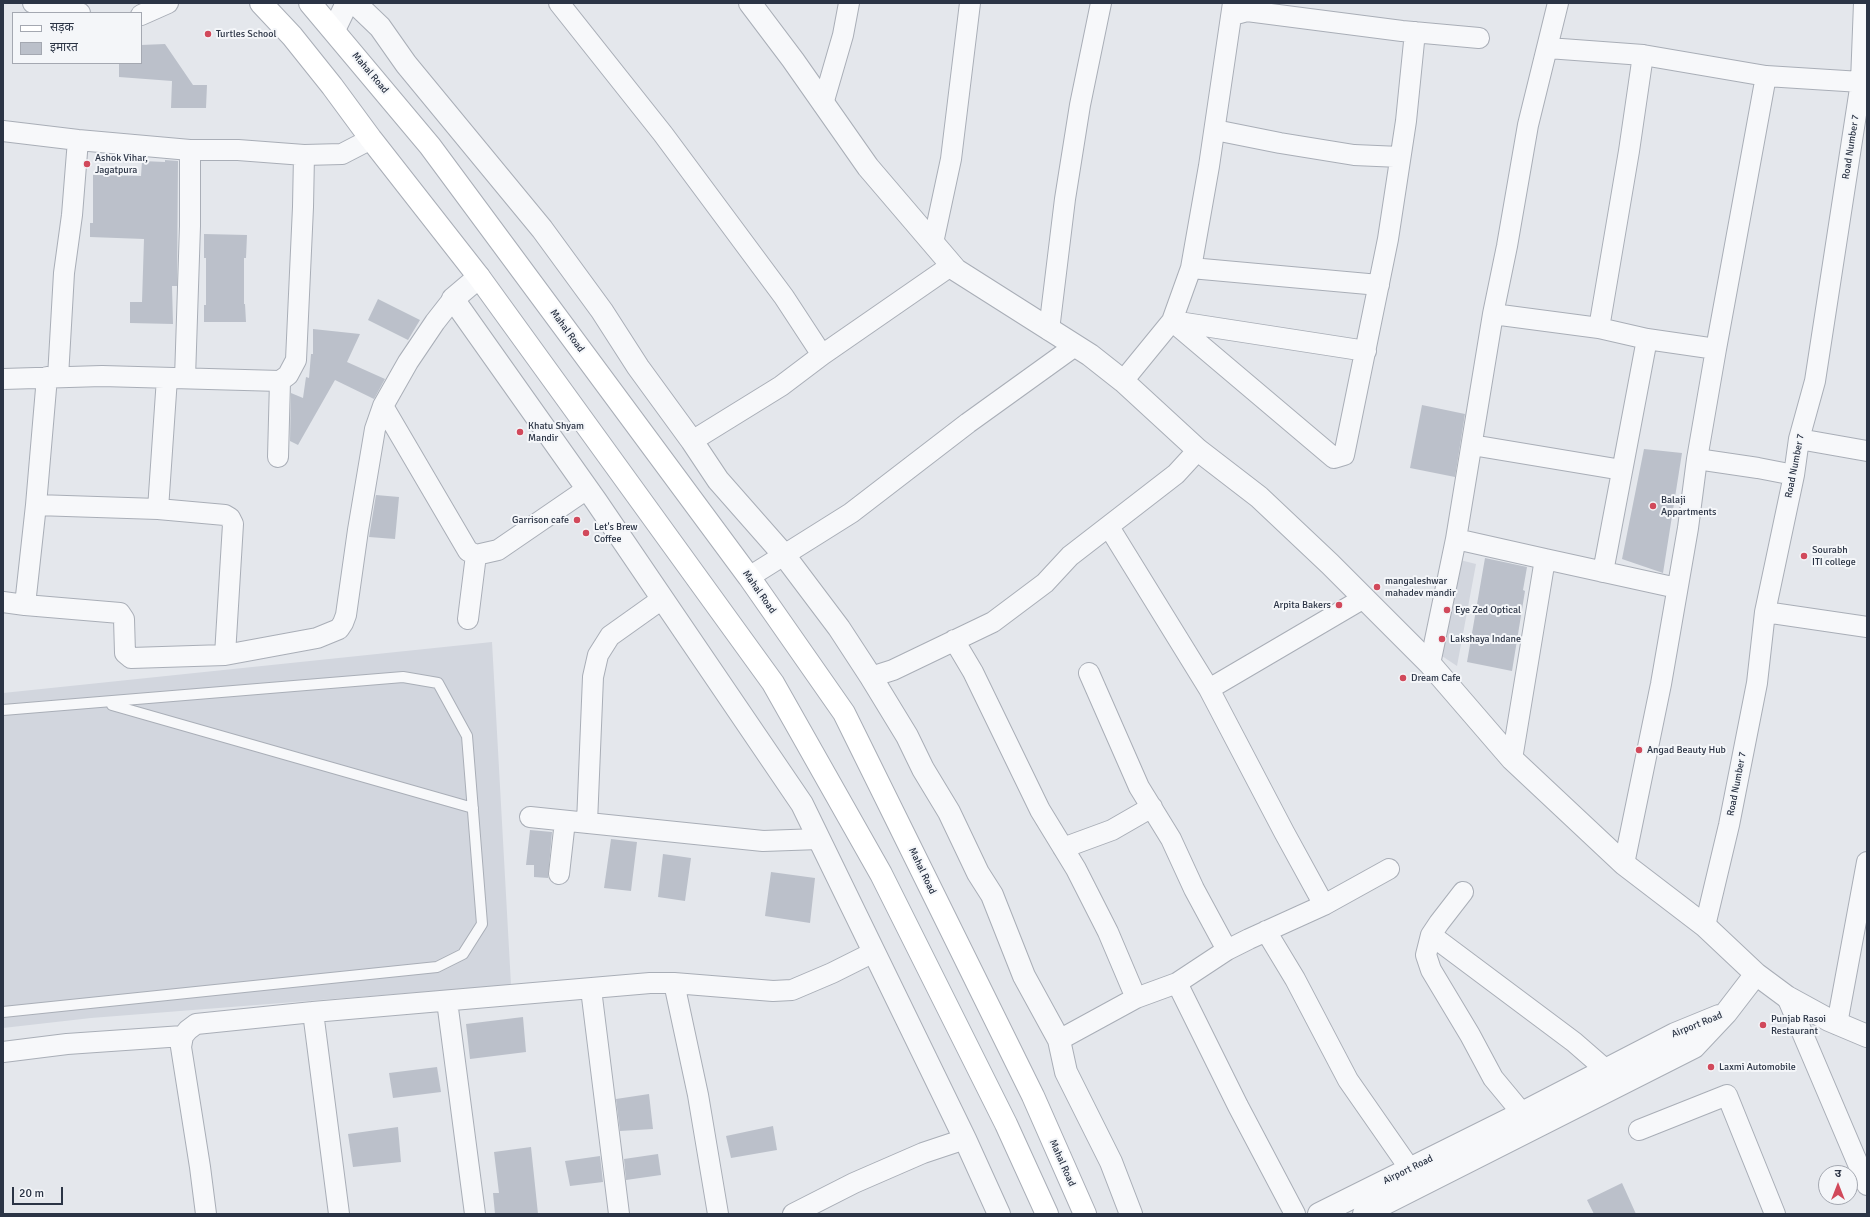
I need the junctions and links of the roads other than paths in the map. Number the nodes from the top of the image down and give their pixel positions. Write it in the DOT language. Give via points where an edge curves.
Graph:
graph roads {
  1 [pos="32,3"];
  2 [pos="168,3"];
  3 [pos="261,3"];
  4 [pos="310,3"];
  5 [pos="347,3"];
  6 [pos="355,3"];
  7 [pos="559,3"];
  8 [pos="750,3"];
  9 [pos="850,3"];
  10 [pos="970,3"];
  11 [pos="1101,3"];
  12 [pos="1558,3"];
  13 [pos="1233,9"];
  14 [pos="75,12"];
  15 [pos="1864,13"];
  16 [pos="142,15"];
  17 [pos="334,30"];
  18 [pos="1415,32"];
  19 [pos="1480,38"];
  20 [pos="1548,48"];
  21 [pos="1643,55"];
  22 [pos="1766,76"];
  23 [pos="1861,82"];
  24 [pos="824,104"];
  25 [pos="1215,130"];
  26 [pos="3,131"];
  27 [pos="371,139"];
  28 [pos="78,140"];
  29 [pos="190,150"];
  30 [pos="304,155"];
  31 [pos="1400,157"];
  32 [pos="933,243"];
  33 [pos="952,265"];
  34 [pos="1191,268"];
  35 [pos="478,277"];
  36 [pos="1379,285"];
  37 [pos="453,299"];
  38 [pos="1492,314"];
  39 [pos="1172,321"];
  40 [pos="1598,328"];
  41 [pos="1049,330"];
  42 [pos="1646,339"];
  43 [pos="1076,346"];
  44 [pos="1716,349"];
  45 [pos="1366,351"];
  46 [pos="822,354"];
  47 [pos="52,377"];
  48 [pos="176,378"];
  49 [pos="3,379"];
  50 [pos="280,381"];
  51 [pos="1123,381"];
  52 [pos="383,406"];
  53 [pos="1799,438"];
  54 [pos="692,441"];
  55 [pos="1472,445"];
  56 [pos="1198,450"];
  57 [pos="1867,451"];
  58 [pos="278,457"];
  59 [pos="1697,459"];
  60 [pos="1622,470"];
  61 [pos="1794,476"];
  62 [pos="587,490"];
  63 [pos="36,505"];
  64 [pos="158,508"];
  65 [pos="1109,527"];
  66 [pos="1456,539"];
  67 [pos="476,555"];
  68 [pos="784,555"];
  69 [pos="1545,559"];
  70 [pos="1603,572"];
  71 [pos="749,577"];
  72 [pos="1677,588"];
  73 [pos="1364,598"];
  74 [pos="662,599"];
  75 [pos="3,602"];
  76 [pos="25,605"];
  77 [pos="1765,612"];
  78 [pos="468,619"];
  79 [pos="1867,627"];
  80 [pos="954,640"];
  81 [pos="224,655"];
  82 [pos="1430,664"];
  83 [pos="1089,673"];
  84 [pos="871,677"];
  85 [pos="1209,689"];
  86 [pos="105,703"];
  87 [pos="3,710"];
  88 [pos="1512,759"];
  89 [pos="1152,807"];
  90 [pos="472,808"];
  91 [pos="530,817"];
  92 [pos="565,821"];
  93 [pos="587,823"];
  94 [pos="819,839"];
  95 [pos="1063,848"];
  96 [pos="1867,862"];
  97 [pos="1624,864"];
  98 [pos="1389,870"];
  99 [pos="559,874"];
  100 [pos="1463,892"];
  101 [pos="1324,905"];
  102 [pos="1705,926"];
  103 [pos="1266,930"];
  104 [pos="1432,935"];
  105 [pos="1228,950"];
  106 [pos="874,952"];
  107 [pos="1756,974"];
  108 [pos="674,983"];
  109 [pos="1177,983"];
  110 [pos="591,989"];
  111 [pos="1788,997"];
  112 [pos="1136,998"];
  113 [pos="447,1001"];
  114 [pos="3,1012"];
  115 [pos="313,1012"];
  116 [pos="1726,1013"];
  117 [pos="1837,1024"];
  118 [pos="183,1036"];
  119 [pos="1867,1036"];
  120 [pos="1059,1040"];
  121 [pos="3,1052"];
  122 [pos="1605,1069"];
  123 [pos="1522,1113"];
  124 [pos="1639,1130"];
  125 [pos="965,1139"];
  126 [pos="1410,1169"];
  127 [pos="1867,1185"];
  128 [pos="1770,1213"];
  129 [pos="206,1214"];
  130 [pos="339,1214"];
  131 [pos="475,1214"];
  132 [pos="619,1214"];
  133 [pos="718,1214"];
  134 [pos="793,1214"];
  135 [pos="999,1214"];
  136 [pos="1047,1214"];
  137 [pos="1085,1214"];
  138 [pos="1131,1214"];
  139 [pos="1295,1214"];
  140 [pos="1319,1214"];
  141 [pos="1364,1214"];
  1 -- 14 [label="street"];
  2 -- 16 [label="street"];
  3 -- 27 [label="main road" via="292,36"];
  4 -- 17 [label="main road, Mahal Road"];
  5 -- 17 [label="street"];
  6 -- 54 [label="street" via="380,27 406,64 546,235"];
  7 -- 46 [label="street" via="705,190 784,297"];
  8 -- 24 [label="street"];
  9 -- 24 [label="street"];
  10 -- 32 [label="street" via="951,159"];
  11 -- 41 [label="street" via="1071,160"];
  12 -- 20 [label="street"];
  13 -- 18 [label="street"];
  13 -- 25 [label="street"];
  15 -- 23 [label="street, Road Number 7"];
  17 -- 71 [label="main road, Mahal Road" via="430,146"];
  18 -- 19 [label="street"];
  18 -- 31 [label="street"];
  20 -- 21 [label="street"];
  20 -- 38 [label="street" via="1528,125 1507,246"];
  21 -- 22 [label="street"];
  21 -- 40 [label="street"];
  22 -- 23 [label="street"];
  22 -- 44 [label="street"];
  23 -- 53 [label="street, Road Number 7" via="1815,381"];
  24 -- 32 [label="street" via="868,167"];
  25 -- 31 [label="street" via="1354,155"];
  25 -- 34 [label="street"];
  26 -- 28 [label="street"];
  27 -- 30 [label="street" via="342,154"];
  27 -- 35 [label="main road"];
  28 -- 29 [label="street"];
  28 -- 47 [label="street" via="72,215"];
  29 -- 30 [label="street" via="238,150"];
  29 -- 48 [label="street" via="190,226"];
  30 -- 50 [label="street" via="296,360 288,375"];
  31 -- 36 [label="street"];
  32 -- 33 [label="street"];
  33 -- 41 [label="street"];
  33 -- 46 [label="street"];
  34 -- 36 [label="street"];
  34 -- 39 [label="street"];
  35 -- 37 [label="street"];
  35 -- 136 [label="main road" via="774,683 881,874 1006,1124"];
  36 -- 45 [label="street"];
  37 -- 52 [label="street" via="408,362"];
  37 -- 62 [label="street"];
  38 -- 40 [label="street"];
  38 -- 55 [label="street"];
  39 -- 45 [label="street"];
  39 -- 45 [label="street" via="1334,458 1344,455"];
  39 -- 51 [label="street"];
  40 -- 42 [label="street"];
  41 -- 43 [label="street"];
  42 -- 44 [label="street"];
  42 -- 60 [label="street"];
  43 -- 51 [label="street"];
  43 -- 68 [label="street" via="968,423 851,513"];
  44 -- 59 [label="street"];
  46 -- 54 [label="street" via="780,386"];
  47 -- 48 [label="street"];
  47 -- 49 [label="street"];
  47 -- 63 [label="street"];
  48 -- 50 [label="street"];
  48 -- 64 [label="street"];
  50 -- 58 [label="street"];
  51 -- 56 [label="street"];
  52 -- 67 [label="street" via="468,550"];
  52 -- 81 [label="street" via="374,429 343,623 339,629 318,638"];
  53 -- 57 [label="street"];
  53 -- 61 [label="street, Road Number 7"];
  54 -- 68 [label="street" via="718,480"];
  55 -- 60 [label="street"];
  55 -- 66 [label="street"];
  56 -- 65 [label="street" via="1176,474"];
  56 -- 73 [label="street" via="1259,497"];
  59 -- 61 [label="street"];
  59 -- 72 [label="street"];
  60 -- 70 [label="street"];
  61 -- 77 [label="street, Road Number 7"];
  62 -- 67 [label="street" via="498,550"];
  62 -- 74 [label="street"];
  63 -- 64 [label="street"];
  63 -- 76 [label="street"];
  64 -- 81 [label="street" via="224,515 230,518 233,524"];
  65 -- 80 [label="street" via="1070,556 1045,583 993,622"];
  65 -- 85 [label="street"];
  66 -- 69 [label="street"];
  66 -- 82 [label="street"];
  67 -- 78 [label="street"];
  68 -- 71 [label="street"];
  68 -- 84 [label="street" via="839,628"];
  69 -- 70 [label="street"];
  69 -- 88 [label="street"];
  70 -- 72 [label="street"];
  71 -- 137 [label="main road, Mahal Road" via="844,713 1033,1096"];
  72 -- 97 [label="street" via="1661,684"];
  73 -- 82 [label="street"];
  73 -- 85 [label="street"];
  74 -- 93 [label="street" via="610,636 598,655 593,677"];
  74 -- 94 [label="street" via="802,804"];
  75 -- 76 [label="street"];
  76 -- 81 [label="street" via="120,613 124,619 125,653 131,658"];
  77 -- 79 [label="street"];
  77 -- 102 [label="street, Road Number 7" via="1757,683 1729,825"];
  80 -- 84 [label="street" via="893,670"];
  80 -- 95 [label="street" via="974,672 1040,810"];
  82 -- 88 [label="street"];
  83 -- 89 [label="street" via="1139,787"];
  84 -- 120 [label="street" via="907,736 992,895 1024,976"];
  85 -- 101 [label="street"];
  86 -- 87 [label="lane"];
  86 -- 90 [label="lane"];
  86 -- 90 [label="lane" via="403,676 438,683 467,736"];
  88 -- 97 [label="street"];
  89 -- 95 [label="street" via="1112,830"];
  89 -- 105 [label="street"];
  90 -- 114 [label="lane" via="482,924 464,954 437,967"];
  91 -- 92 [label="street"];
  92 -- 93 [label="street"];
  92 -- 99 [label="street"];
  93 -- 94 [label="street" via="763,841"];
  94 -- 106 [label="street"];
  95 -- 112 [label="street" via="1108,932"];
  96 -- 117 [label="street"];
  97 -- 102 [label="street"];
  98 -- 101 [label="street"];
  100 -- 104 [label="street" via="1438,923"];
  101 -- 103 [label="street"];
  102 -- 107 [label="street"];
  103 -- 105 [label="street"];
  103 -- 126 [label="street" via="1348,1080"];
  104 -- 122 [label="street" via="1574,1042"];
  104 -- 123 [label="street" via="1426,955 1431,970 1493,1078"];
  105 -- 109 [label="street"];
  106 -- 108 [label="street" via="792,990 773,991"];
  106 -- 125 [label="street"];
  107 -- 111 [label="street"];
  107 -- 116 [label="street"];
  108 -- 110 [label="street"];
  108 -- 133 [label="street" via="698,1095"];
  109 -- 112 [label="street"];
  109 -- 139 [label="street"];
  110 -- 113 [label="street"];
  110 -- 132 [label="street"];
  111 -- 117 [label="street"];
  111 -- 127 [label="street"];
  112 -- 120 [label="street"];
  113 -- 115 [label="street"];
  113 -- 131 [label="street"];
  115 -- 118 [label="street" via="196,1024"];
  115 -- 130 [label="street"];
  116 -- 122 [label="street, Airport Road" via="1675,1034"];
  116 -- 141 [label="street, Airport Road" via="1694,1047"];
  117 -- 119 [label="street"];
  118 -- 121 [label="street" via="67,1044"];
  118 -- 129 [label="street" via="181,1047"];
  120 -- 138 [label="street" via="1066,1072 1107,1155"];
  122 -- 123 [label="street, Airport Road"];
  123 -- 126 [label="street, Airport Road"];
  124 -- 128 [label="street" via="1727,1096"];
  125 -- 134 [label="street" via="923,1153 854,1183"];
  125 -- 135 [label="street"];
  126 -- 140 [label="street, Airport Road"];
}
